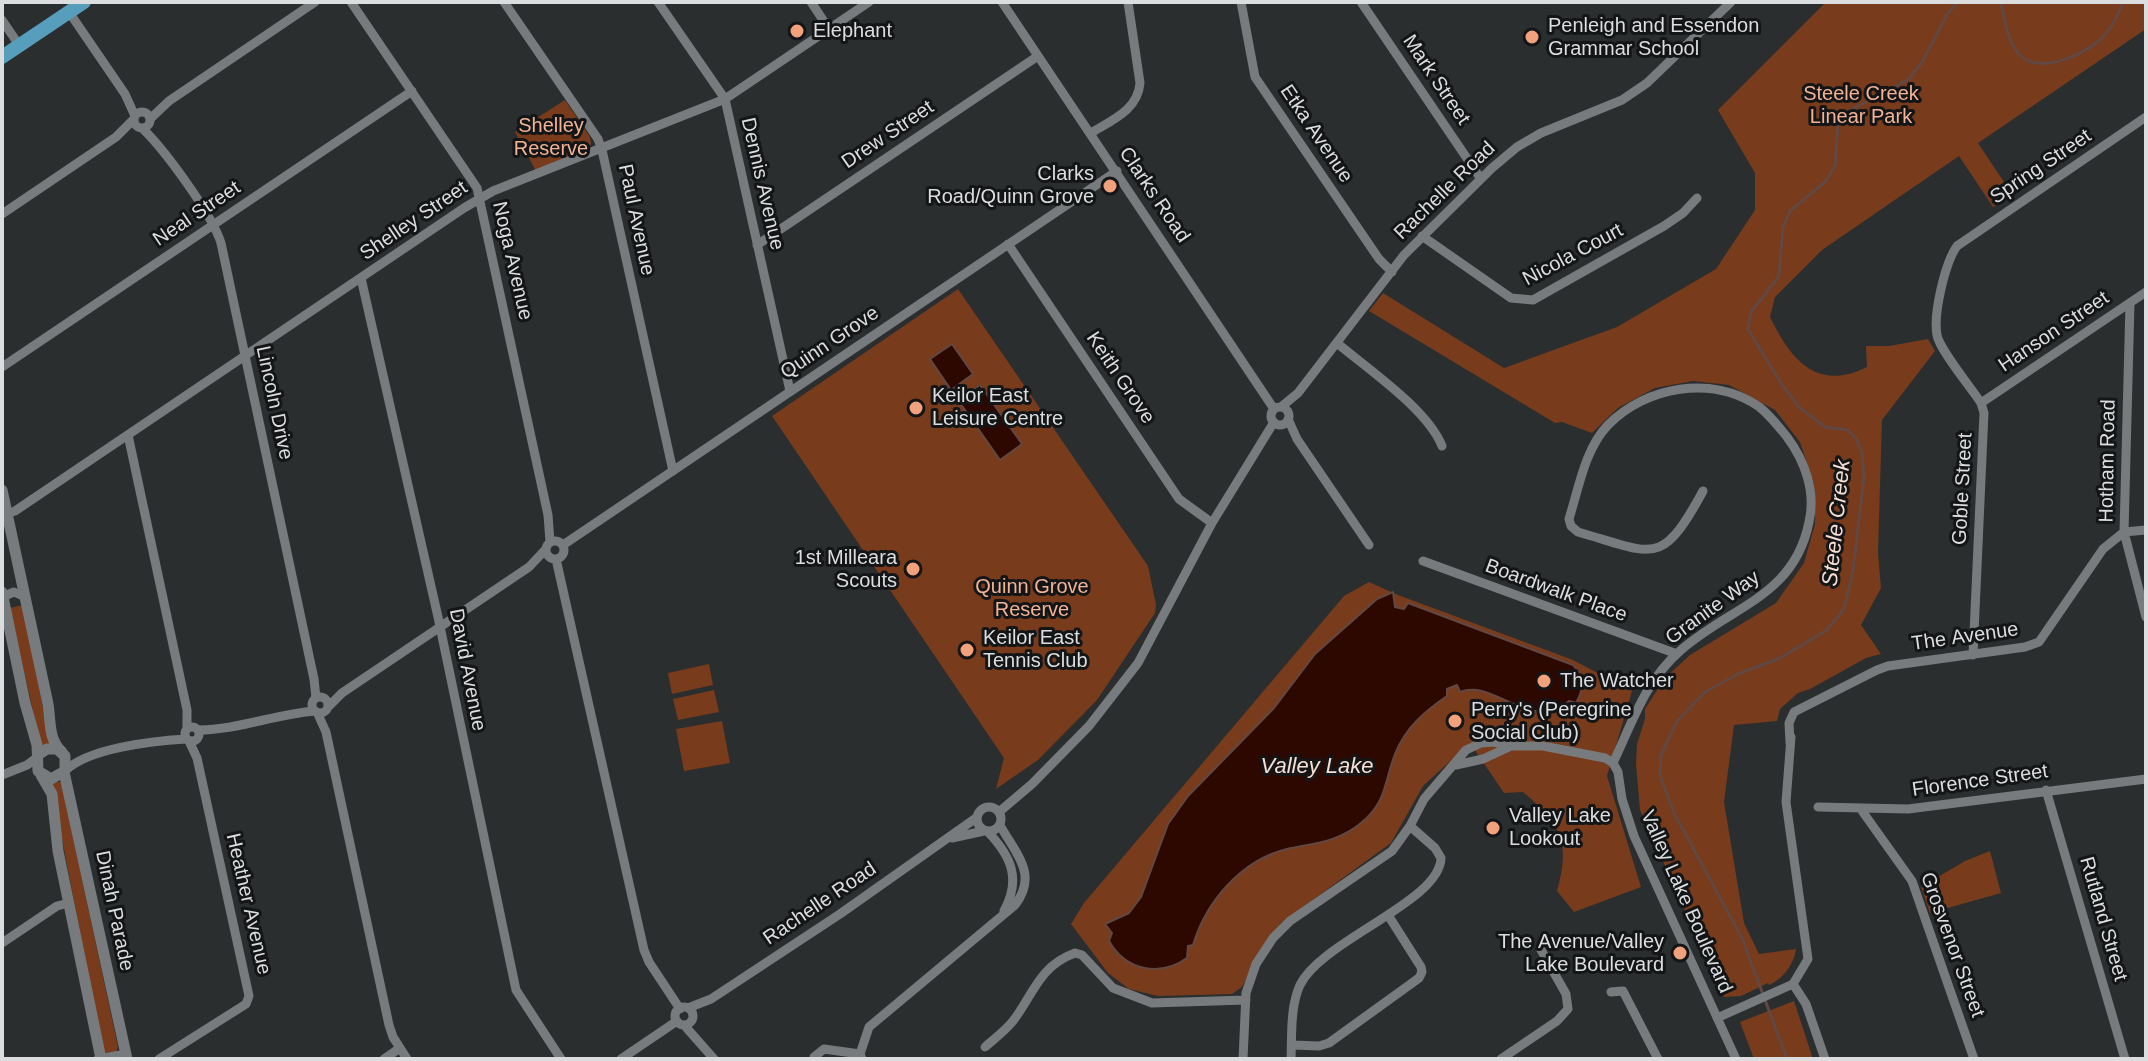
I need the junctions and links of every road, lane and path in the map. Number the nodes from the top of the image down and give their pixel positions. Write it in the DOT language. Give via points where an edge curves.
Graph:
graph roads {
  1 [pos="84,2"];
  2 [pos="315,2"];
  3 [pos="351,2"];
  4 [pos="504,2"];
  5 [pos="658,2"];
  6 [pos="811,2"];
  7 [pos="869,2"];
  8 [pos="1002,2"];
  9 [pos="1128,2"];
  10 [pos="1241,2"];
  11 [pos="1361,2"];
  12 [pos="1731,2"];
  13 [pos="69,12"];
  14 [pos="2,20"];
  15 [pos="829,29"];
  16 [pos="19,45"];
  17 [pos="1038,56"];
  18 [pos="2,57"];
  19 [pos="412,91"];
  20 [pos="725,99"];
  21 [pos="2146,117"];
  22 [pos="142,119"];
  23 [pos="1091,133"];
  24 [pos="602,150"];
  25 [pos="1117,171"];
  26 [pos="1481,179"];
  27 [pos="1697,198"];
  28 [pos="480,199"];
  29 [pos="2,214"];
  30 [pos="213,224"];
  31 [pos="1422,236"];
  32 [pos="1008,244"];
  33 [pos="757,245"];
  34 [pos="1392,272"];
  35 [pos="361,278"];
  36 [pos="2146,292"];
  37 [pos="2130,303"];
  38 [pos="1337,343"];
  39 [pos="246,355"];
  40 [pos="2,367"];
  41 [pos="790,391"];
  42 [pos="1981,403"];
  43 [pos="1281,416"];
  44 [pos="128,435"];
  45 [pos="1442,446"];
  46 [pos="673,471"];
  47 [pos="2,490"];
  48 [pos="1703,491"];
  49 [pos="5,515"];
  50 [pos="1212,523"];
  51 [pos="2146,530"];
  52 [pos="2124,532"];
  53 [pos="1369,545"];
  54 [pos="554,549"];
  55 [pos="1423,561"];
  56 [pos="2,595"];
  57 [pos="25,597"];
  58 [pos="2146,617"];
  59 [pos="438,628"];
  60 [pos="1677,654"];
  61 [pos="1973,655"];
  62 [pos="320,705"];
  63 [pos="192,734"];
  64 [pos="1511,746"];
  65 [pos="62,752"];
  66 [pos="38,756"];
  67 [pos="87,756"];
  68 [pos="1613,763"];
  69 [pos="1456,765"];
  70 [pos="13,772"];
  71 [pos="64,772"];
  72 [pos="41,774"];
  73 [pos="2,775"];
  74 [pos="2146,779"];
  75 [pos="2046,790"];
  76 [pos="1818,807"];
  77 [pos="1860,808"];
  78 [pos="999,812"];
  79 [pos="976,818"];
  80 [pos="1000,825"];
  81 [pos="1410,826"];
  82 [pos="986,831"];
  83 [pos="949,839"];
  84 [pos="1024,870"];
  85 [pos="1012,871"];
  86 [pos="69,903"];
  87 [pos="1003,914"];
  88 [pos="1388,915"];
  89 [pos="2,943"];
  90 [pos="1540,948"];
  91 [pos="1793,984"];
  92 [pos="1611,992"];
  93 [pos="1246,1000"];
  94 [pos="686,1017"];
  95 [pos="1717,1018"];
  96 [pos="1292,1045"];
  97 [pos="985,1047"];
  98 [pos="400,1048"];
  99 [pos="861,1056"];
  100 [pos="126,1057"];
  101 [pos="814,1057"];
  102 [pos="100,1059"];
  103 [pos="159,1059"];
  104 [pos="384,1059"];
  105 [pos="407,1059"];
  106 [pos="561,1059"];
  107 [pos="621,1059"];
  108 [pos="714,1059"];
  109 [pos="1243,1059"];
  110 [pos="1291,1059"];
  111 [pos="1501,1059"];
  112 [pos="1658,1059"];
  113 [pos="1736,1059"];
  114 [pos="1825,1059"];
  115 [pos="1974,1059"];
  116 [pos="2125,1059"];
  1 -- 13 [label="main road"];
  2 -- 22 [label="street"];
  3 -- 19 [label="street, Noga Avenue"];
  4 -- 24 [label="street, Paul Avenue"];
  5 -- 20 [label="street, Dennis Avenue"];
  6 -- 15 [label="street"];
  7 -- 15 [label="street, Shelley Street"];
  8 -- 17 [label="street, Clarks Road"];
  9 -- 23 [label="street" via="1139,96"];
  10 -- 34 [label="street, Etka Avenue" via="1255,77"];
  11 -- 26 [label="street, Mark Street"];
  12 -- 26 [label="street, Rachelle Road" via="1647,83 1622,100 1541,133"];
  13 -- 16 [label="main road"];
  13 -- 22 [label="street, Lincoln Drive"];
  14 -- 16 [label="street"];
  15 -- 20 [label="street, Shelley Street"];
  16 -- 18 [label="main road"];
  17 -- 23 [label="street, Clarks Road"];
  17 -- 33 [label="street, Drew Street"];
  19 -- 28 [label="street, Noga Avenue"];
  19 -- 30 [label="street, Neal Street"];
  20 -- 24 [label="street, Shelley Street"];
  20 -- 33 [label="street, Dennis Avenue"];
  21 -- 42 [label="street, Spring Street" via="1957,246 1948,259 1937,338"];
  22 -- 29 [label="street"];
  22 -- 30 [label="street, Lincoln Drive"];
  23 -- 25 [label="street, Clarks Road"];
  24 -- 28 [label="street, Shelley Street"];
  24 -- 46 [label="street, Paul Avenue"];
  25 -- 32 [label="street, Quinn Grove"];
  25 -- 43 [label="street, Clarks Road"];
  26 -- 31 [label="street, Rachelle Road"];
  27 -- 31 [label="street, Nicola Court" via="1664,226 1533,300 1511,298"];
  28 -- 35 [label="street, Shelley Street"];
  28 -- 54 [label="street, Noga Avenue"];
  30 -- 39 [label="street, Lincoln Drive"];
  30 -- 40 [label="street, Neal Street"];
  31 -- 34 [label="street, Rachelle Road"];
  32 -- 41 [label="street, Quinn Grove"];
  32 -- 50 [label="street, Keith Grove" via="1179,499"];
  33 -- 41 [label="street, Dennis Avenue"];
  34 -- 38 [label="street, Rachelle Road"];
  35 -- 39 [label="street, Shelley Street"];
  35 -- 59 [label="street, David Avenue"];
  36 -- 37 [label="street, Hanson Street"];
  37 -- 42 [label="street, Hanson Street"];
  37 -- 52 [label="street, Hotham Road"];
  38 -- 43 [label="street, Rachelle Road"];
  38 -- 45 [label="street" via="1415,409"];
  39 -- 44 [label="street, Shelley Street"];
  39 -- 62 [label="street, Lincoln Drive"];
  41 -- 46 [label="street, Quinn Grove"];
  42 -- 61 [label="street, Goble Street"];
  43 -- 50 [label="street, Rachelle Road"];
  43 -- 53 [label="street, Clarks Road"];
  44 -- 49 [label="street, Shelley Street"];
  44 -- 63 [label="street, Heather Avenue"];
  46 -- 54 [label="street, Quinn Grove"];
  47 -- 49 [label="street"];
  48 -- 60 [label="street, Granite Way" via="1673,539 1645,552 1578,532 1569,519 1593,445 1607,425 1651,395 1709,388 1758,406 1776,423 1797,450 1810,492 1810,520 1800,553 1786,576 1762,597"];
  49 -- 57 [label="street"];
  50 -- 78 [label="street, Rachelle Road" via="1138,663 1089,726"];
  51 -- 52 [label="street"];
  52 -- 58 [label="street, Hotham Road"];
  52 -- 61 [label="street, The Avenue" via="2103,549 2039,642"];
  54 -- 59 [label="street, Quinn Grove"];
  54 -- 94 [label="street, Noga Avenue" via="644,950"];
  55 -- 60 [label="street, Boardwalk Place"];
  56 -- 57 [label="street" via="14,592"];
  56 -- 66 [label="street"];
  57 -- 65 [label="street" via="51,733"];
  59 -- 62 [label="street, Quinn Grove"];
  59 -- 106 [label="street, David Avenue" via="516,990"];
  60 -- 68 [label="street, Granite Way" via="1640,699"];
  61 -- 91 [label="street, The Avenue" via="1888,666 1794,712 1789,723 1786,802 1808,959"];
  62 -- 63 [label="street, Quinn Grove"];
  62 -- 98 [label="street, Lincoln Drive" via="389,1025"];
  63 -- 67 [label="street, Quinn Grove"];
  63 -- 103 [label="street, Heather Avenue" via="249,996 246,1004"];
  64 -- 68 [label="street" via="1560,748"];
  64 -- 69 [label="street"];
  64 -- 69 [label="street" via="1478,744"];
  65 -- 66 [label="street" via="52,748"];
  65 -- 67 [label="street, Quinn Grove"];
  65 -- 71 [label="street"];
  66 -- 70 [label="street"];
  66 -- 72 [label="street"];
  67 -- 71 [label="street, Quinn Grove"];
  68 -- 95 [label="street, Valley Lake Boulevard" via="1634,836"];
  69 -- 81 [label="street" via="1424,799"];
  70 -- 72 [label="street"];
  70 -- 73 [label="street"];
  71 -- 72 [label="street" via="51,779"];
  71 -- 100 [label="street, Dinah Parade"];
  72 -- 86 [label="street" via="52,794"];
  74 -- 75 [label="street, Florence Street"];
  75 -- 77 [label="street, Florence Street" via="1908,809"];
  75 -- 116 [label="street, Rutland Street"];
  76 -- 77 [label="street, Florence Street"];
  77 -- 115 [label="street, Grosvenor Street" via="1912,881"];
  78 -- 79 [label="street" via="985,807"];
  78 -- 80 [label="street"];
  79 -- 82 [label="street"];
  79 -- 83 [label="street, Rachelle Road"];
  80 -- 82 [label="street"];
  80 -- 84 [label="street"];
  81 -- 88 [label="street" via="1435,848 1441,864 1423,888"];
  81 -- 93 [label="street" via="1392,851 1273,938 1256,964"];
  82 -- 83 [label="street, Rachelle Road"];
  82 -- 85 [label="street"];
  83 -- 94 [label="street, Rachelle Road"];
  84 -- 85 [label="street"];
  84 -- 87 [label="street" via="1023,895"];
  85 -- 87 [label="street" via="1012,896"];
  86 -- 89 [label="street"];
  86 -- 102 [label="street"];
  87 -- 99 [label="street" via="869,1027"];
  88 -- 96 [label="street" via="1309,972 1295,1003"];
  88 -- 96 [label="street" via="1421,967 1419,978 1329,1043"];
  90 -- 111 [label="street" via="1566,994 1568,1009"];
  91 -- 95 [label="street"];
  91 -- 114 [label="street" via="1806,1004"];
  92 -- 112 [label="street" via="1623,991"];
  93 -- 97 [label="street" via="1152,1003 1113,988 1075,953 1039,978 1010,1024"];
  93 -- 109 [label="street"];
  94 -- 107 [label="street, Rachelle Road"];
  94 -- 108 [label="street, Noga Avenue"];
  95 -- 113 [label="street, Valley Lake Boulevard"];
  96 -- 110 [label="street"];
  98 -- 104 [label="street"];
  98 -- 105 [label="street, Lincoln Drive"];
  99 -- 101 [label="street" via="824,1049"];
  100 -- 102 [label="street"];
}
